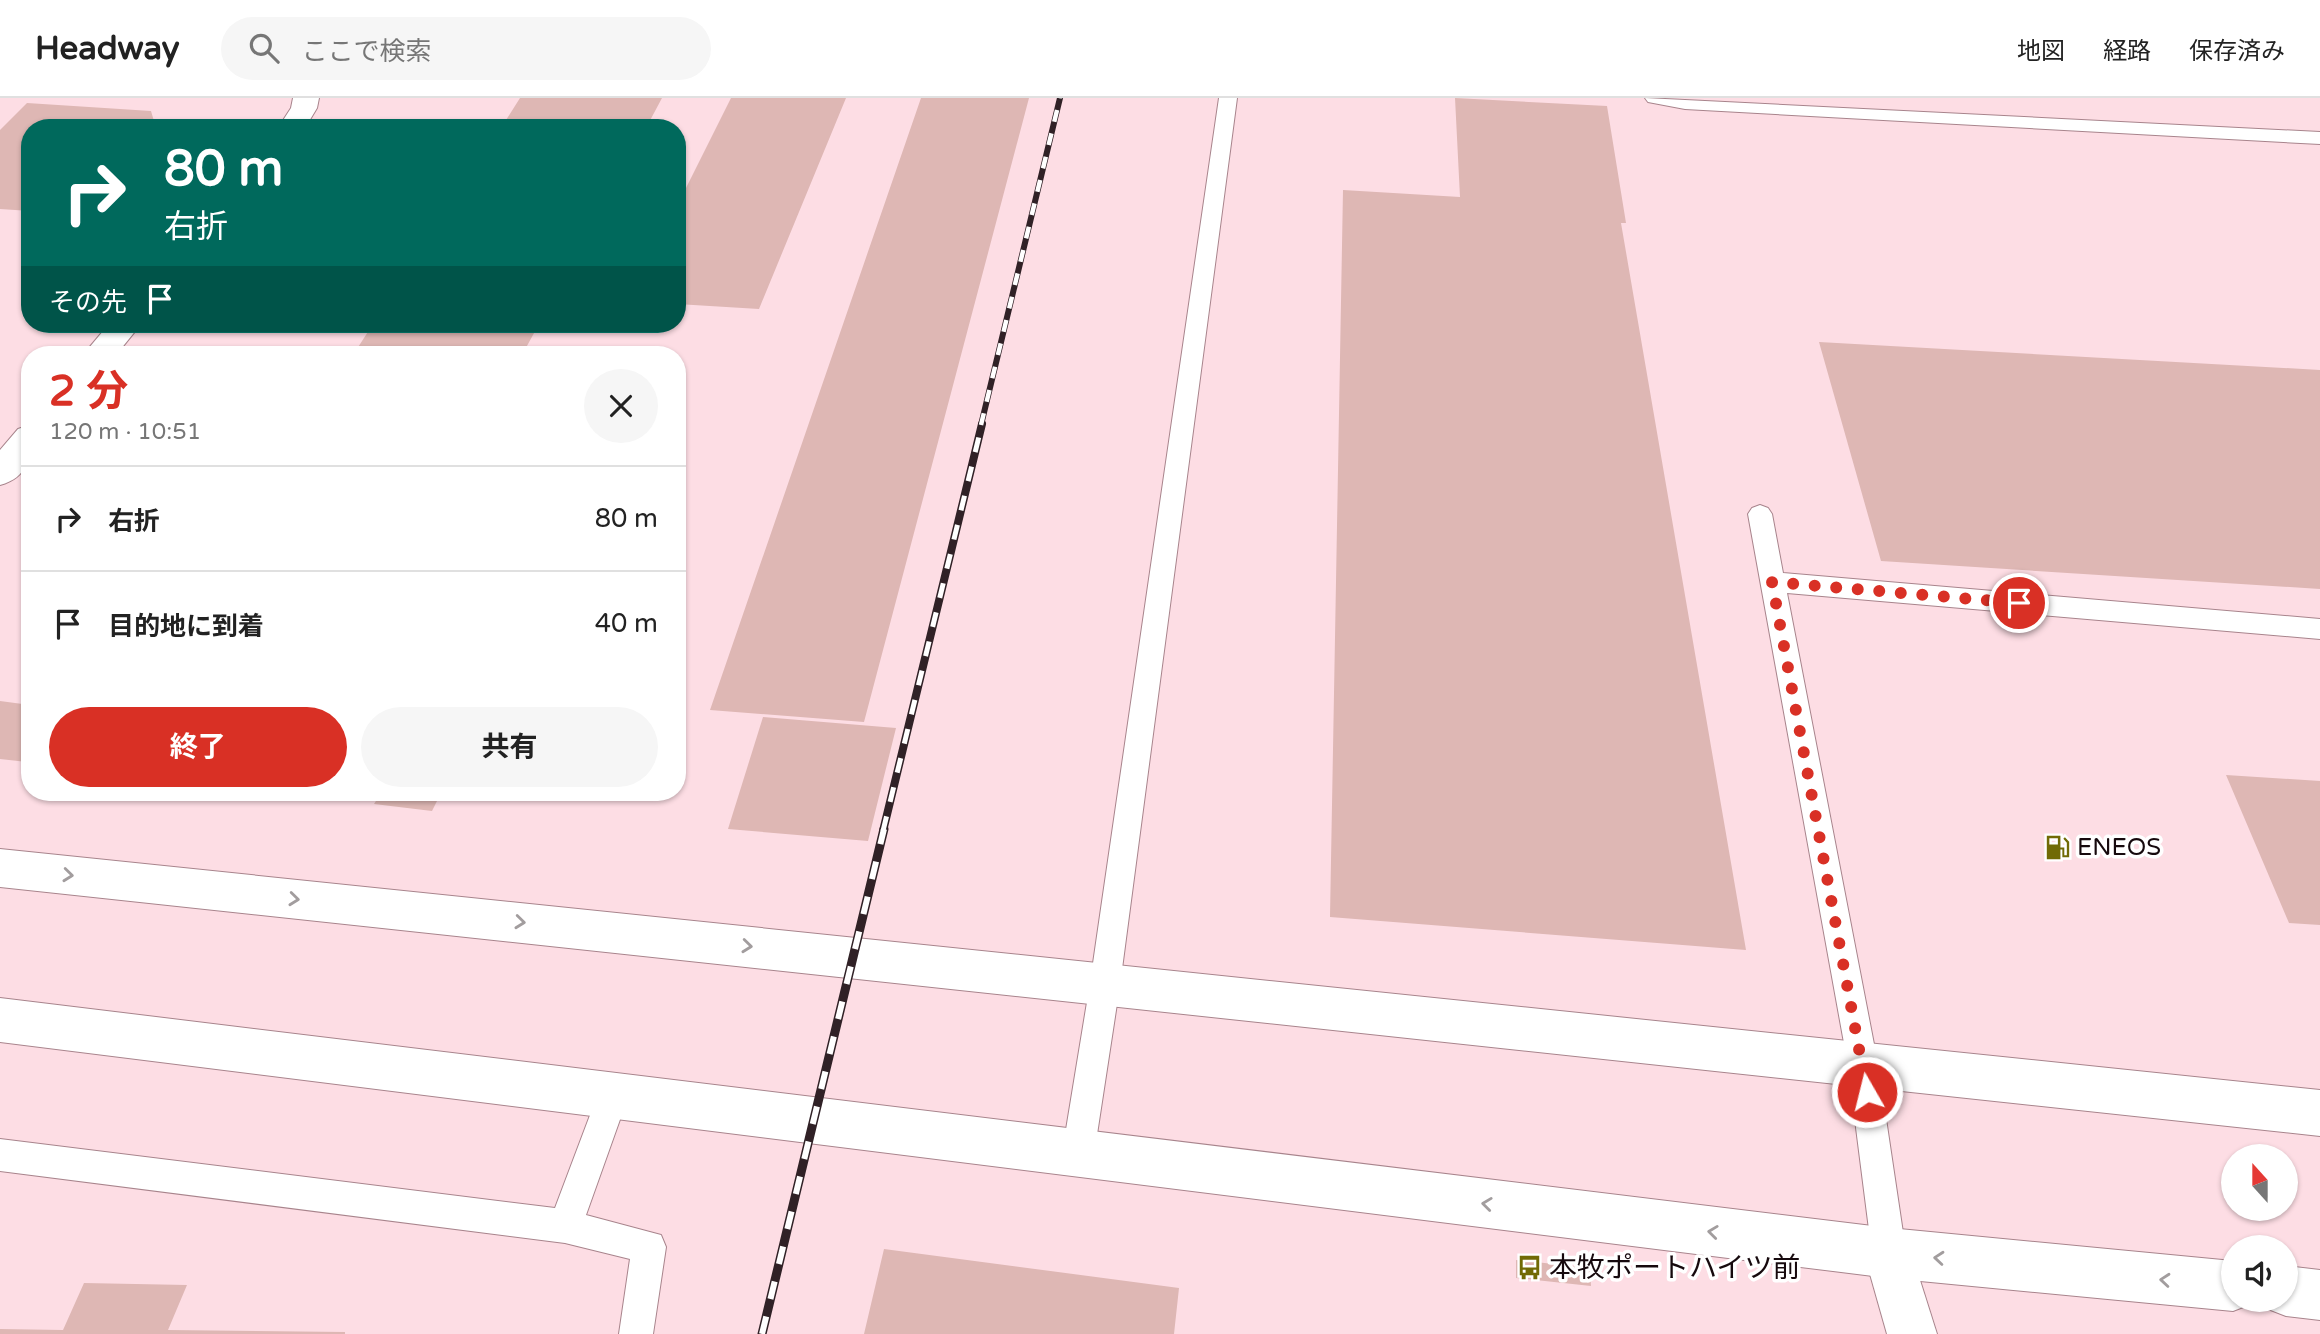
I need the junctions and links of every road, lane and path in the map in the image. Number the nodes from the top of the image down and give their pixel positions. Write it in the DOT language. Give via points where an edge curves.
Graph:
graph roads {
  1 [pos="306,98"];
  2 [pos="1228,98"];
  3 [pos="1654,98"];
  4 [pos="297,119"];
  5 [pos="2320,138"];
  6 [pos="21,448"];
  7 [pos="0,473"];
  8 [pos="1760,514"];
  9 [pos="1772,582"];
  10 [pos="2320,629"];
  11 [pos="0,868"];
  12 [pos="1105,984"];
  13 [pos="0,1020"];
  14 [pos="1863,1065"];
  15 [pos="612,1097"];
  16 [pos="2320,1113"];
  17 [pos="1078,1154"];
  18 [pos="0,1155"];
  19 [pos="565,1227"];
  20 [pos="1889,1253"];
  21 [pos="2221,1285"];
  22 [pos="2298,1292"];
  23 [pos="2320,1295"];
  24 [pos="636,1334"];
  25 [pos="1913,1334"];
  1 -- 4 [label="street"];
  2 -- 12 [label="lane"];
  3 -- 5 [label="lane" via="1685,104"];
  6 -- 7 [label="street"];
  8 -- 9 [label="lane"];
  9 -- 10 [label="lane"];
  9 -- 14 [label="lane"];
  11 -- 12 [label="street, one-way"];
  12 -- 14 [label="street"];
  12 -- 17 [label="lane"];
  13 -- 15 [label="street"];
  14 -- 16 [label="street"];
  14 -- 20 [label="lane"];
  15 -- 17 [label="street"];
  15 -- 19 [label="lane"];
  20 -- 17 [label="street, one-way"];
  18 -- 19 [label="lane"];
  19 -- 24 [label="lane" via="649,1247"];
  21 -- 20 [label="street, one-way"];
  20 -- 25 [label="street"];
  22 -- 23 [label="street"];
}
